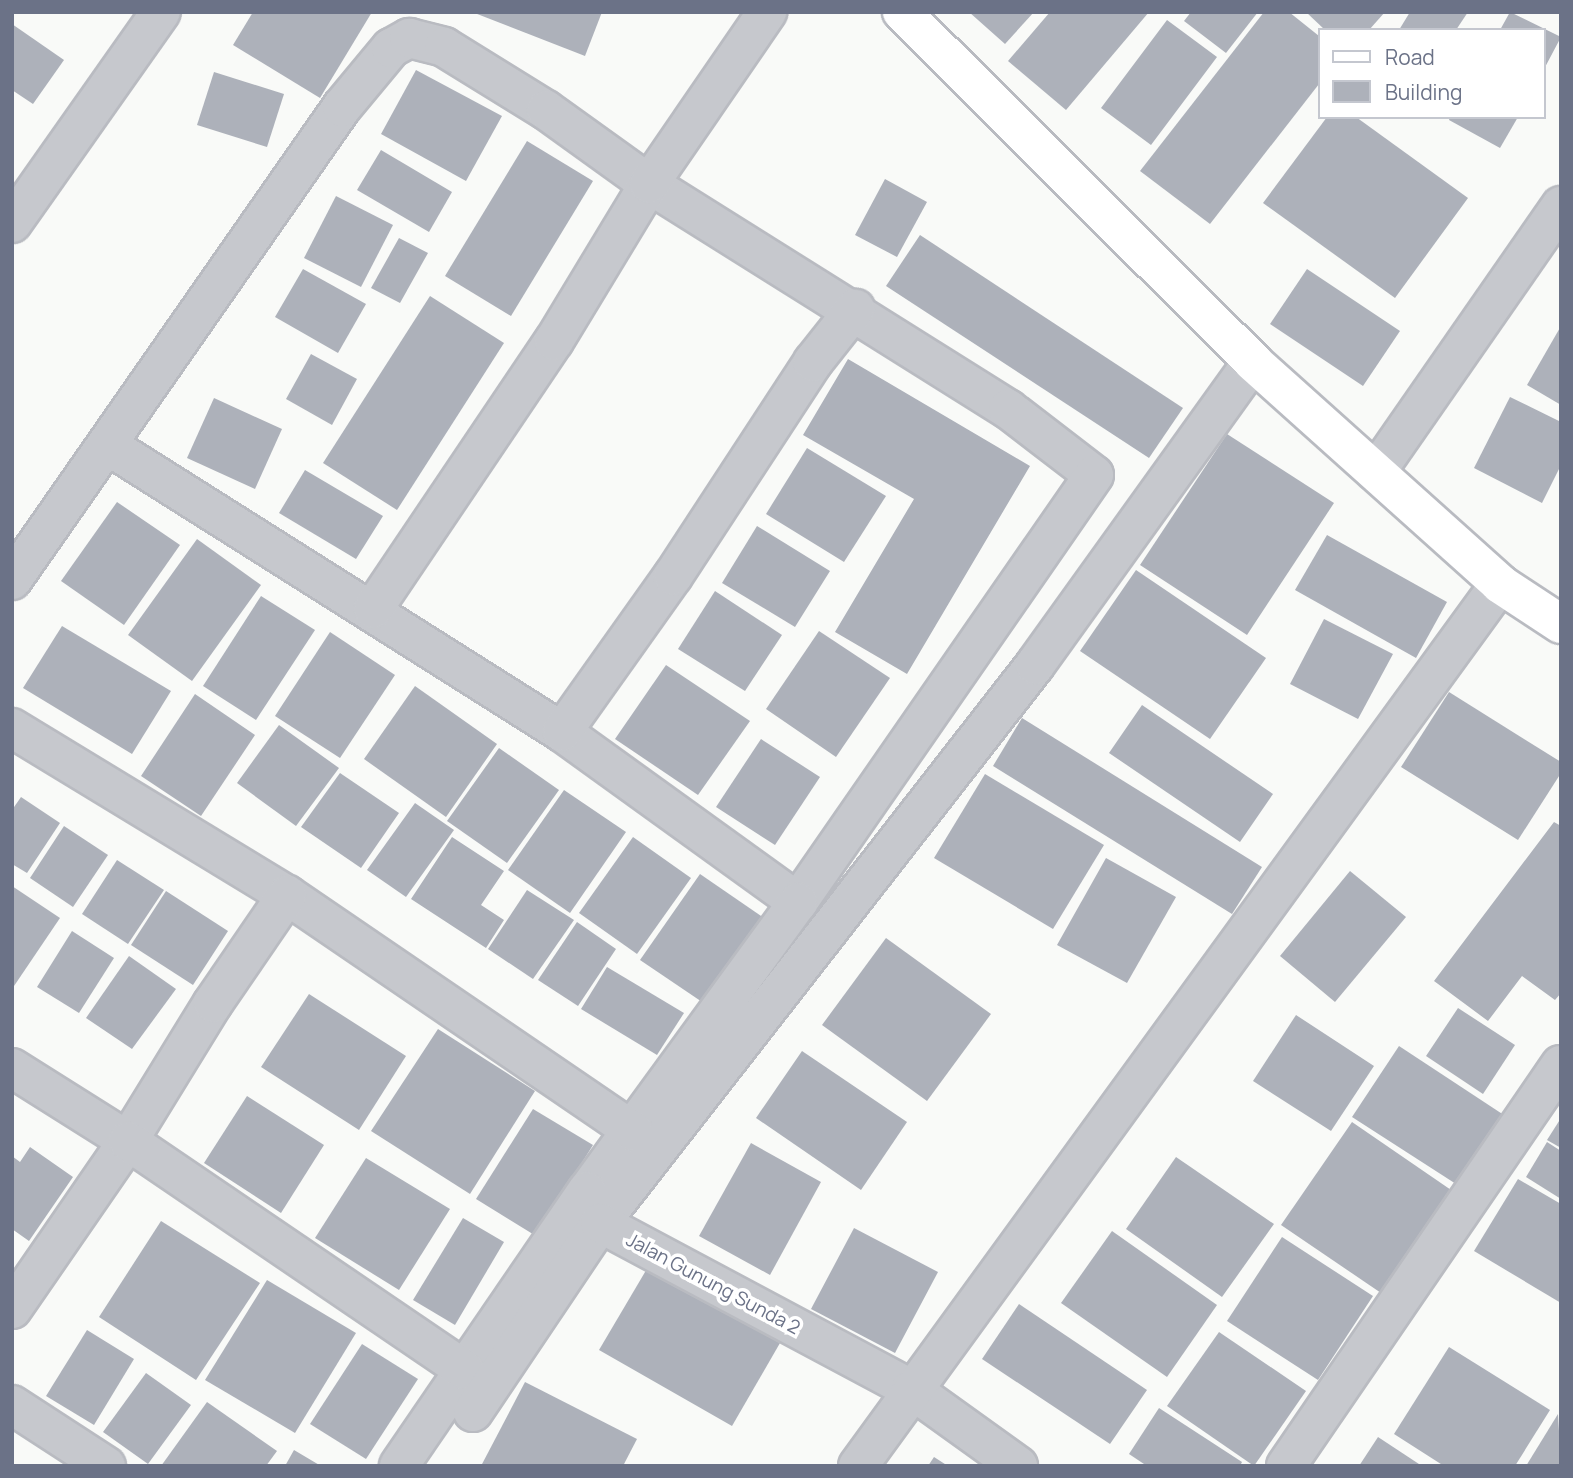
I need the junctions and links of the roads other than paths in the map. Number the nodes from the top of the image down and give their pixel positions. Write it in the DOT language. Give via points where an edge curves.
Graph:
graph roads {
  1 [pos="161,12"];
  2 [pos="767,12"];
  3 [pos="902,12"];
  4 [pos="649,184"];
  5 [pos="1561,206"];
  6 [pos="12,222"];
  7 [pos="855,309"];
  8 [pos="1254,362"];
  9 [pos="110,446"];
  10 [pos="1376,472"];
  11 [pos="12,580"];
  12 [pos="1500,584"];
  13 [pos="373,609"];
  14 [pos="1561,624"];
  15 [pos="12,728"];
  16 [pos="562,732"];
  17 [pos="288,895"];
  18 [pos="797,902"];
  19 [pos="1561,1065"];
  20 [pos="12,1068"];
  21 [pos="634,1132"];
  22 [pos="128,1140"];
  23 [pos="600,1223"];
  24 [pos="12,1309"];
  25 [pos="465,1370"];
  26 [pos="911,1389"];
  27 [pos="12,1405"];
  28 [pos="473,1412"];
  29 [pos="106,1466"];
  30 [pos="398,1466"];
  31 [pos="858,1466"];
  32 [pos="1017,1466"];
  33 [pos="1286,1466"];
  1 -- 6 [label="street"];
  2 -- 4 [label="street"];
  3 -- 8 [label="main road"];
  4 -- 7 [label="street"];
  4 -- 9 [label="street" via="546,110 444,47 409,38 391,48 342,107"];
  4 -- 13 [label="street" via="554,341"];
  5 -- 10 [label="street"];
  7 -- 16 [label="street" via="813,362 673,576"];
  7 -- 18 [label="street" via="1008,409 1094,475"];
  8 -- 10 [label="main road"];
  8 -- 23 [label="street" via="1035,665"];
  9 -- 11 [label="street"];
  9 -- 13 [label="street"];
  10 -- 12 [label="main road"];
  12 -- 14 [label="main road"];
  12 -- 26 [label="street"];
  13 -- 16 [label="street"];
  15 -- 17 [label="street"];
  16 -- 18 [label="street"];
  17 -- 21 [label="street"];
  17 -- 22 [label="street" via="213,1003"];
  18 -- 21 [label="street"];
  19 -- 33 [label="street"];
  20 -- 22 [label="street"];
  21 -- 25 [label="street" via="587,1191"];
  22 -- 24 [label="street"];
  22 -- 25 [label="street"];
  23 -- 26 [label="street, Jalan Gunung Sunda 2"];
  23 -- 28 [label="street"];
  25 -- 30 [label="street"];
  26 -- 31 [label="street"];
  26 -- 32 [label="street, Jalan Gunung Sunda 2"];
  27 -- 29 [label="street"];
}
